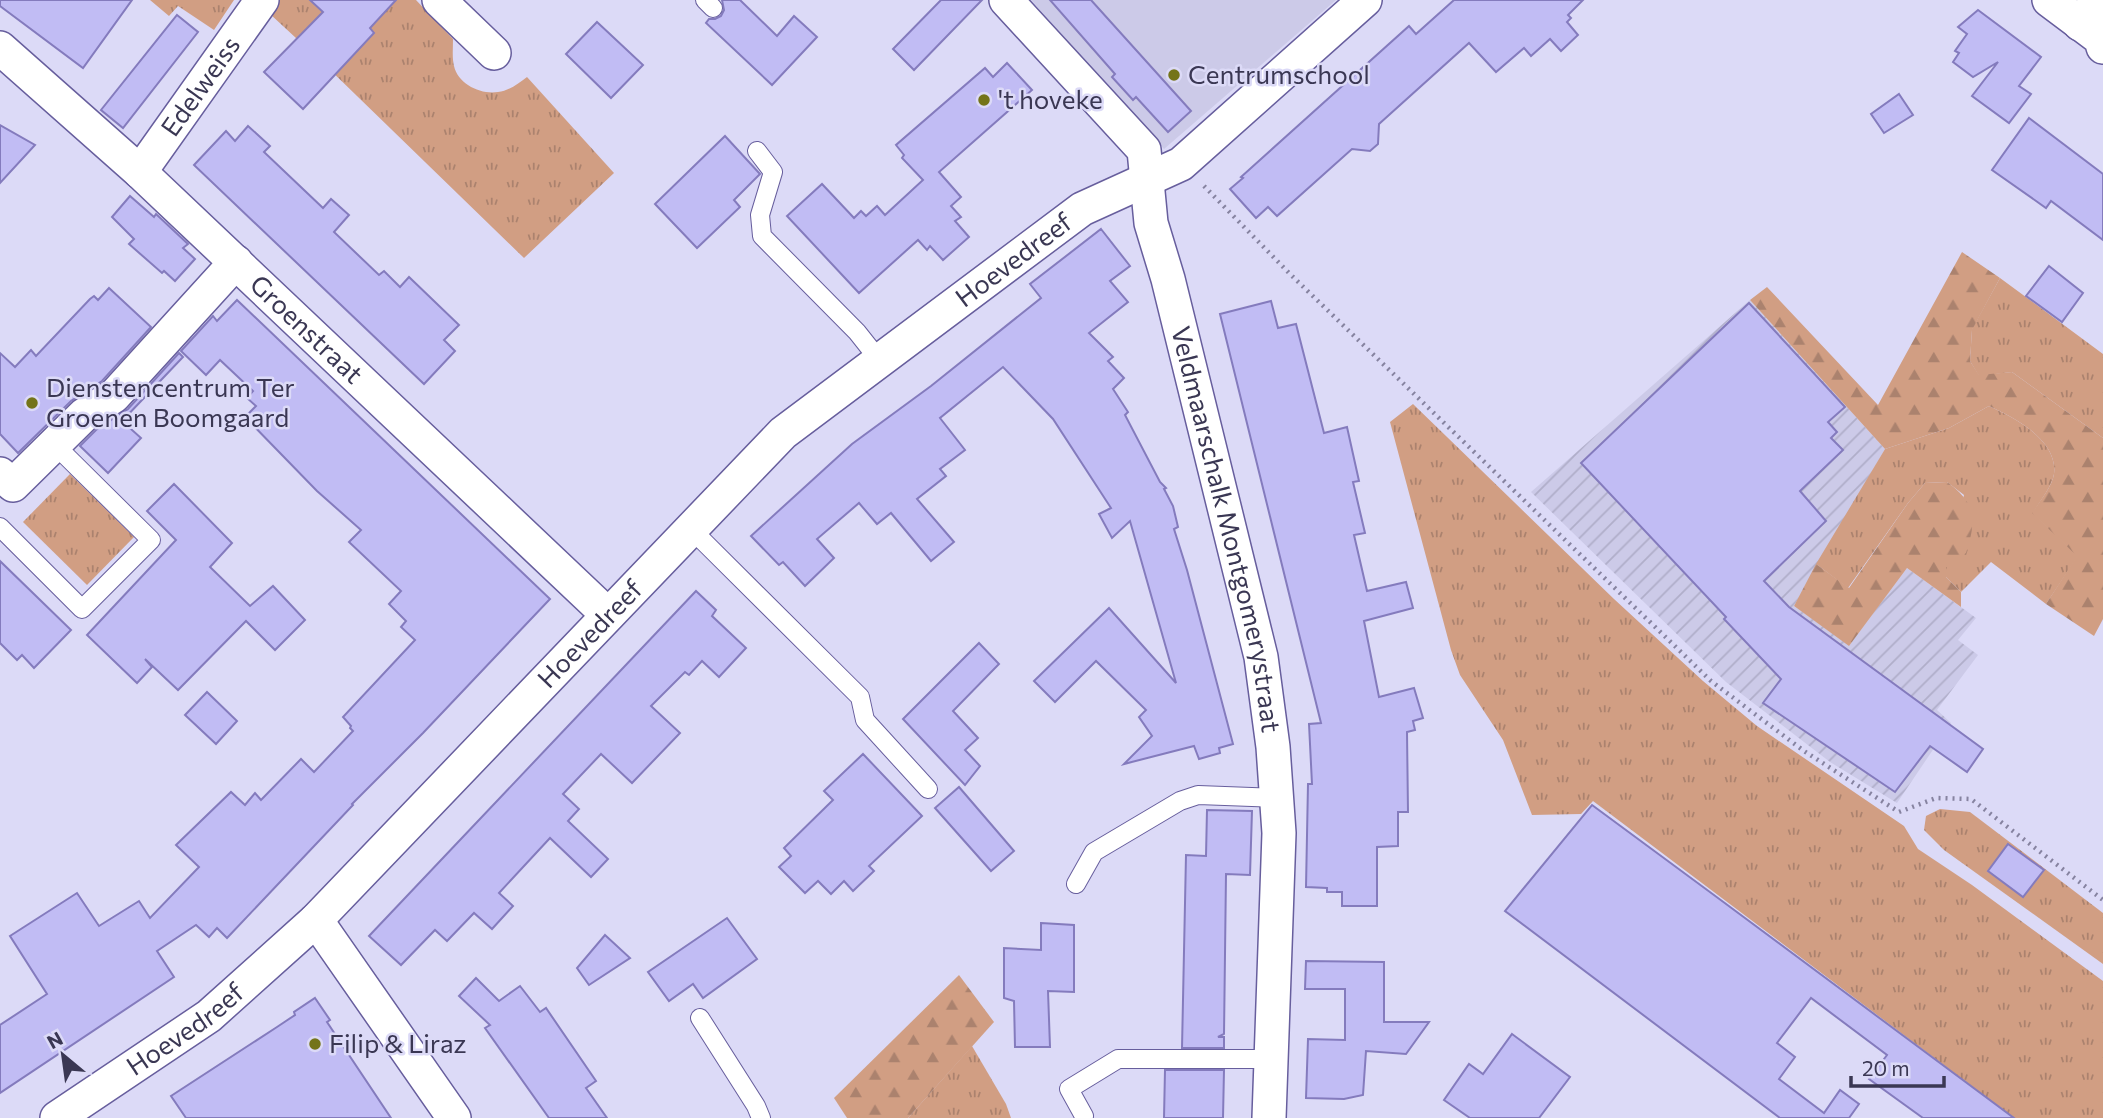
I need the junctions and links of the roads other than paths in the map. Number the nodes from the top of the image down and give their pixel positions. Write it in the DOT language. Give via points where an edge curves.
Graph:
graph roads {
  1 [pos="261,0"];
  2 [pos="439,0"];
  3 [pos="1006,0"];
  4 [pos="1365,0"];
  5 [pos="2049,0"];
  6 [pos="2094,23"];
  7 [pos="0,48"];
  8 [pos="494,53"];
  9 [pos="757,151"];
  10 [pos="140,172"];
  11 [pos="1146,181"];
  12 [pos="236,262"];
  13 [pos="880,361"];
  14 [pos="54,444"];
  15 [pos="4,486"];
  16 [pos="0,527"];
  17 [pos="691,529"];
  18 [pos="608,615"];
  19 [pos="928,789"];
  20 [pos="1276,798"];
  21 [pos="1076,884"];
  22 [pos="316,920"];
  23 [pos="700,1018"];
  24 [pos="1270,1059"];
  25 [pos="1084,1116"];
  26 [pos="57,1118"];
  27 [pos="453,1118"];
  28 [pos="761,1118"];
  29 [pos="1269,1118"];
  1 -- 10 [label="street, Edelweiss"];
  2 -- 8 [label="street"];
  3 -- 11 [label="street, Veldmaarschalk Montgomerystraat" via="1144,150"];
  4 -- 11 [label="street, Hoevedreef" via="1181,164"];
  5 -- 6 [label="street"];
  7 -- 10 [label="street, Groenstraat"];
  9 -- 13 [label="lane" via="773,172 761,215 762,236"];
  10 -- 12 [label="street, Groenstraat"];
  11 -- 13 [label="street, Hoevedreef" via="1082,209"];
  11 -- 20 [label="street, Veldmaarschalk Montgomerystraat" via="1151,223 1261,657"];
  12 -- 14 [label="street" via="114,396 84,415"];
  12 -- 18 [label="street, Groenstraat"];
  13 -- 17 [label="street, Hoevedreef" via="783,433"];
  14 -- 15 [label="street"];
  14 -- 16 [label="lane" via="151,540 82,609"];
  17 -- 18 [label="street, Hoevedreef"];
  17 -- 19 [label="lane" via="860,697 865,720"];
  18 -- 22 [label="street, Hoevedreef"];
  20 -- 21 [label="lane" via="1198,795 1180,801 1094,852"];
  20 -- 24 [label="street, Veldmaarschalk Montgomerystraat" via="1279,834"];
  22 -- 26 [label="street, Hoevedreef" via="209,1016"];
  22 -- 27 [label="street"];
  23 -- 28 [label="lane"];
  24 -- 25 [label="lane" via="1118,1059 1069,1089"];
  24 -- 29 [label="street, Veldmaarschalk Montgomerystraat"];
}
